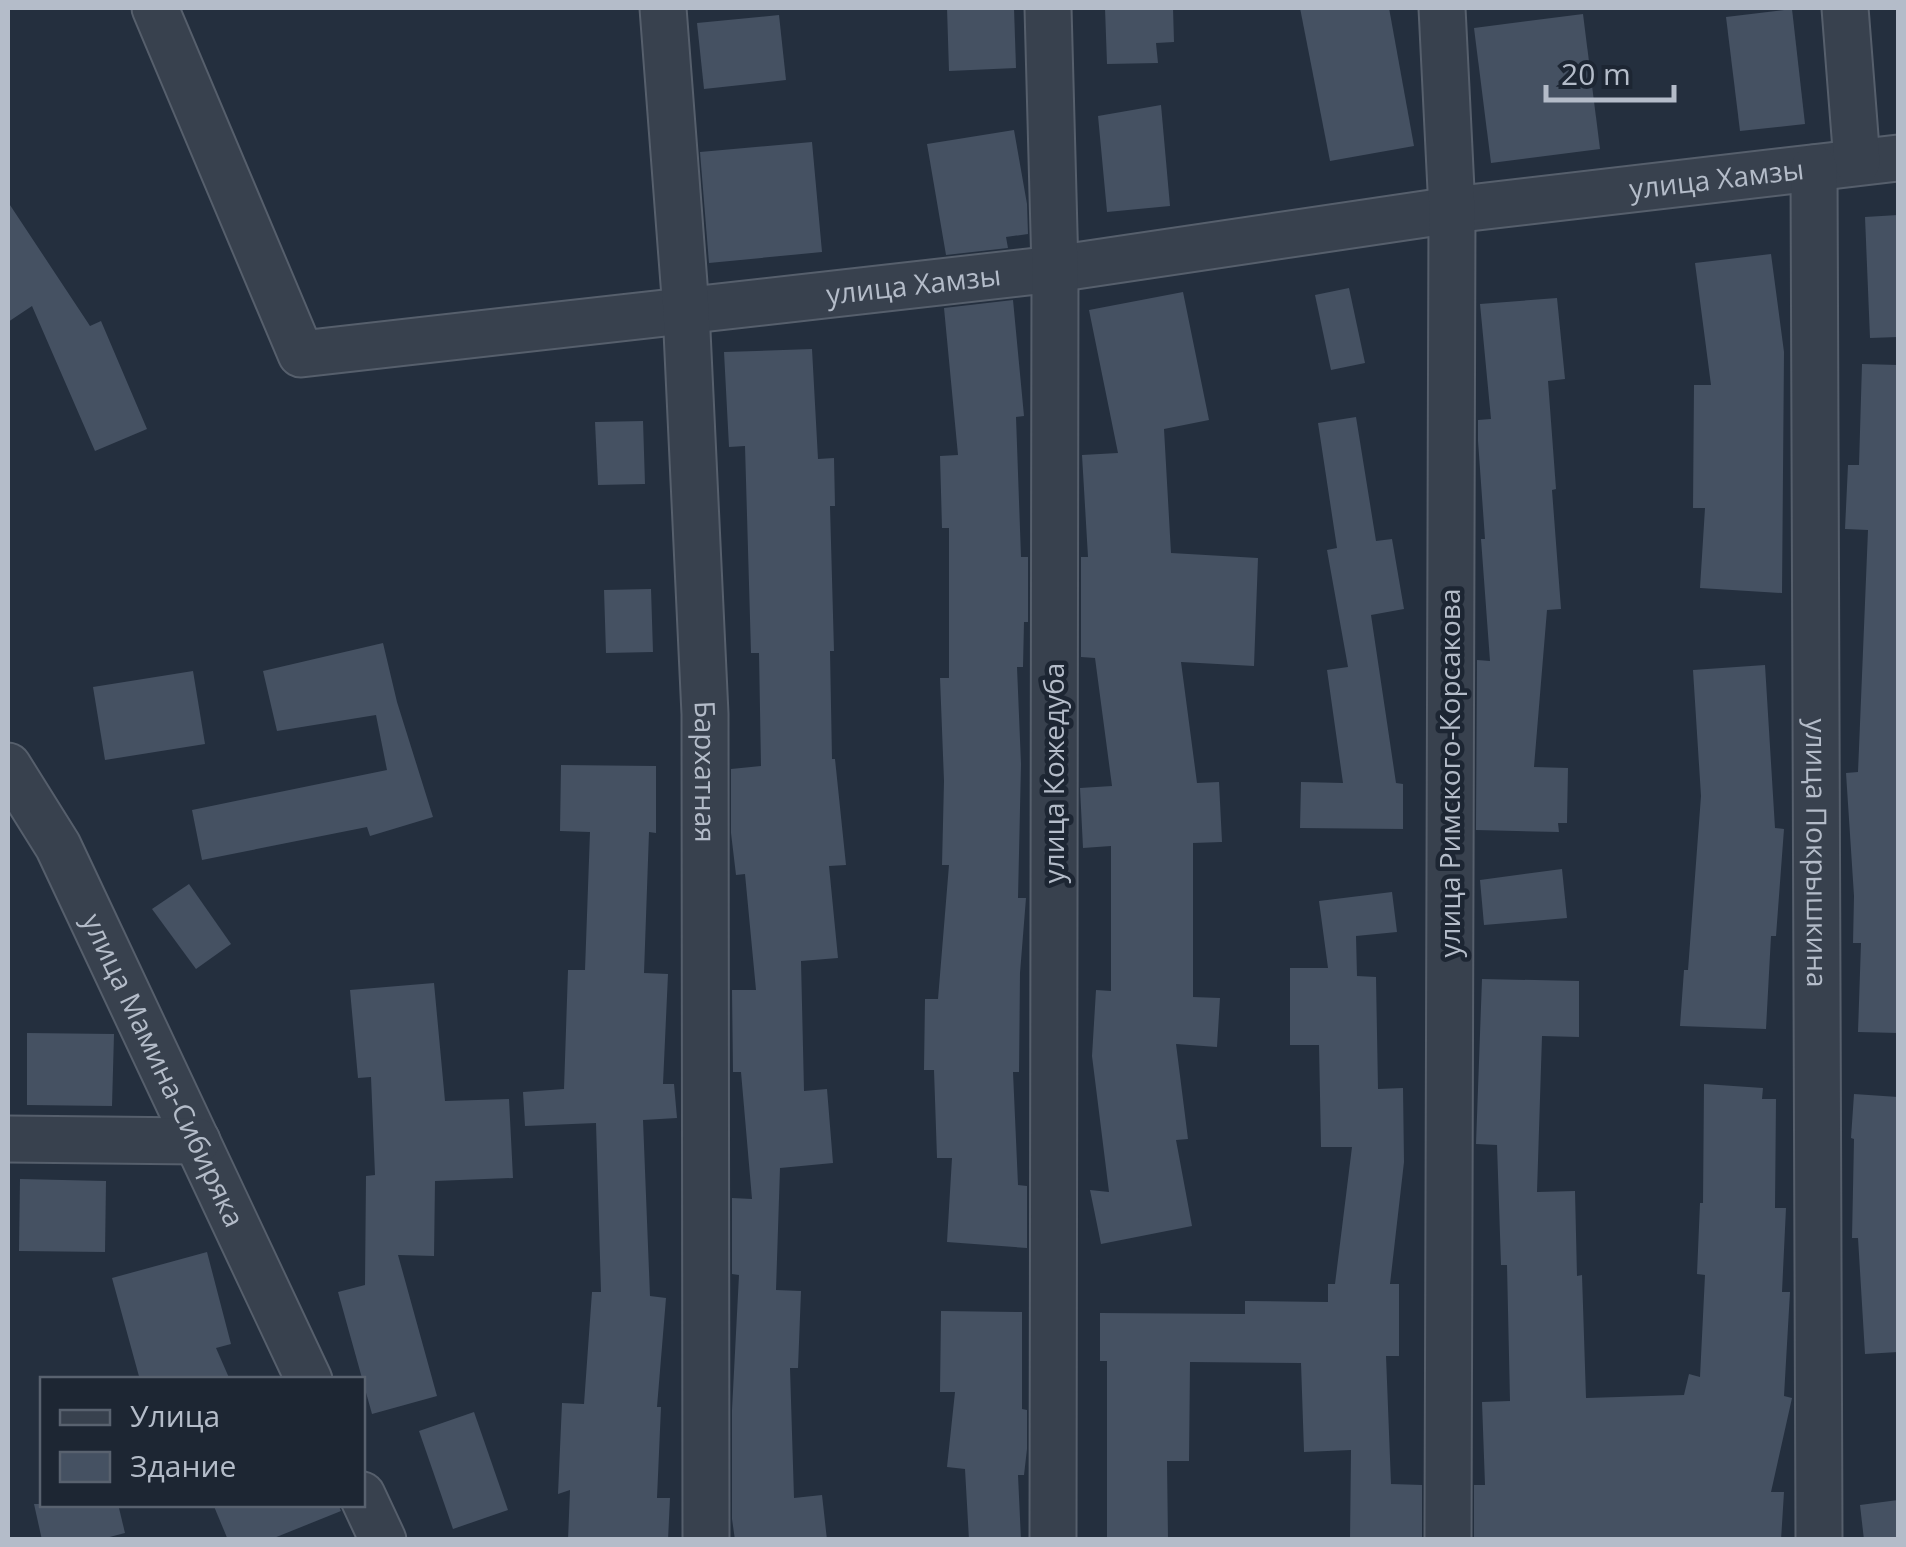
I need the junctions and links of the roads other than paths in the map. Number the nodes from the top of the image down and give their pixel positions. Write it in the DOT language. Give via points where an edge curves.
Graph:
graph roads {
  1 [pos="155,8"];
  2 [pos="663,8"];
  3 [pos="1048,8"];
  4 [pos="1442,8"];
  5 [pos="1845,8"];
  6 [pos="1857,163"];
  7 [pos="1452,210"];
  8 [pos="1054,269"];
  9 [pos="686,310"];
  10 [pos="8,766"];
  11 [pos="8,1139"];
  12 [pos="197,1141"];
  13 [pos="308,1377"];
  14 [pos="365,1501"];
  15 [pos="383,1540"];
  16 [pos="706,1540"];
  17 [pos="1053,1540"];
  18 [pos="1448,1540"];
  19 [pos="1819,1540"];
  1 -- 9 [label="street, улица Хамзы" via="302,354"];
  2 -- 9 [label="street, Бархатная"];
  3 -- 8 [label="street, улица Кожедуба"];
  4 -- 7 [label="street, улица Римского-Корсакова"];
  5 -- 6 [label="street, улица Покрышкина"];
  6 -- 7 [label="street, улица Хамзы"];
  6 -- 19 [label="street, улица Покрышкина"];
  7 -- 8 [label="street, улица Хамзы"];
  7 -- 18 [label="street, улица Римского-Корсакова"];
  8 -- 9 [label="street, улица Хамзы"];
  8 -- 17 [label="street, улица Кожедуба"];
  9 -- 16 [label="street, Бархатная" via="705,714"];
  10 -- 12 [label="street, улица Мамина-Сибиряка" via="58,846"];
  11 -- 12 [label="street"];
  12 -- 13 [label="street, улица Мамина-Сибиряка"];
  14 -- 15 [label="street"];
}
